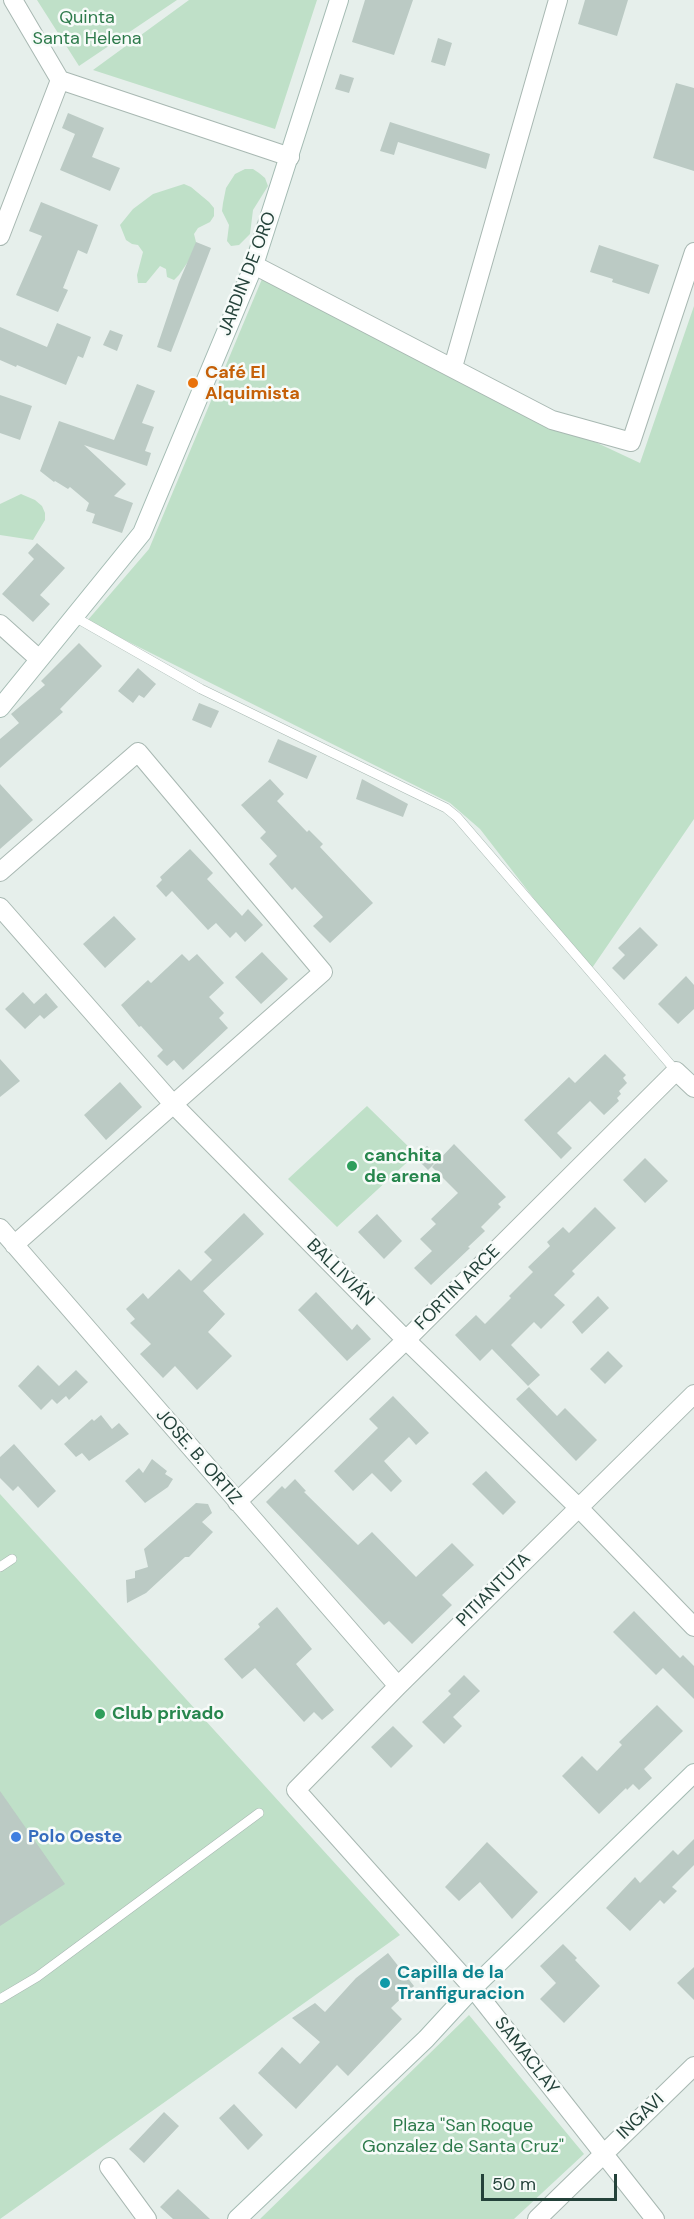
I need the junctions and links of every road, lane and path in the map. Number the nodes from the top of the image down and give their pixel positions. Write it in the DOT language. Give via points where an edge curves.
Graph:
graph roads {
  1 [pos="13,0"];
  2 [pos="339,0"];
  3 [pos="558,0"];
  4 [pos="60,80"];
  5 [pos="290,157"];
  6 [pos="0,236"];
  7 [pos="694,252"];
  8 [pos="255,265"];
  9 [pos="453,368"];
  10 [pos="73,616"];
  11 [pos="0,624"];
  12 [pos="39,659"];
  13 [pos="0,708"];
  14 [pos="0,872"];
  15 [pos="0,908"];
  16 [pos="676,1071"];
  17 [pos="693,1086"];
  18 [pos="173,1104"];
  19 [pos="0,1228"];
  20 [pos="14,1245"];
  21 [pos="406,1340"];
  22 [pos="694,1394"];
  23 [pos="237,1502"];
  24 [pos="578,1507"];
  25 [pos="12,1559"];
  26 [pos="0,1567"];
  27 [pos="694,1627"];
  28 [pos="398,1686"];
  29 [pos="694,1773"];
  30 [pos="297,1790"];
  31 [pos="259,1813"];
  32 [pos="473,1988"];
  33 [pos="0,1999"];
  34 [pos="694,2066"];
  35 [pos="603,2155"];
  36 [pos="109,2167"];
  37 [pos="147,2219"];
  38 [pos="237,2219"];
  39 [pos="537,2219"];
  40 [pos="655,2219"];
  1 -- 4 [label="street"];
  2 -- 5 [label="street, JARDIN DE ORO"];
  3 -- 9 [label="street"];
  4 -- 5 [label="street"];
  4 -- 6 [label="street"];
  5 -- 8 [label="street, JARDIN DE ORO"];
  7 -- 9 [label="street" via="632,442 552,420"];
  8 -- 9 [label="street"];
  8 -- 10 [label="street, JARDIN DE ORO" via="142,533"];
  10 -- 12 [label="street, JARDIN DE ORO"];
  10 -- 16 [label="lane" via="201,689 446,808"];
  11 -- 12 [label="street"];
  12 -- 13 [label="street, JARDIN DE ORO"];
  14 -- 18 [label="street" via="138,752 323,972"];
  15 -- 18 [label="street, BALLIVIÁN"];
  16 -- 17 [label="street"];
  16 -- 21 [label="street, FORTIN ARCE"];
  18 -- 20 [label="street"];
  18 -- 21 [label="street, BALLIVIÁN"];
  19 -- 20 [label="street, JOSE. B. ORTIZ"];
  20 -- 23 [label="street, JOSE. B. ORTIZ"];
  21 -- 23 [label="street, FORTIN ARCE"];
  21 -- 24 [label="street, BALLIVIÁN"];
  22 -- 24 [label="street, PITIANTUTA"];
  23 -- 28 [label="street, JOSE. B. ORTIZ"];
  24 -- 27 [label="street, BALLIVIÁN"];
  24 -- 28 [label="street, PITIANTUTA"];
  25 -- 26 [label="lane"];
  28 -- 30 [label="street, PITIANTUTA"];
  29 -- 32 [label="street"];
  30 -- 32 [label="street, SAMACLAY"];
  31 -- 33 [label="lane" via="37,1977"];
  32 -- 35 [label="street, SAMACLAY"];
  32 -- 38 [label="street" via="426,2039"];
  34 -- 35 [label="street, INGAVI"];
  35 -- 39 [label="street, INGAVI"];
  35 -- 40 [label="street, SAMACLAY"];
  36 -- 37 [label="street"];
}
